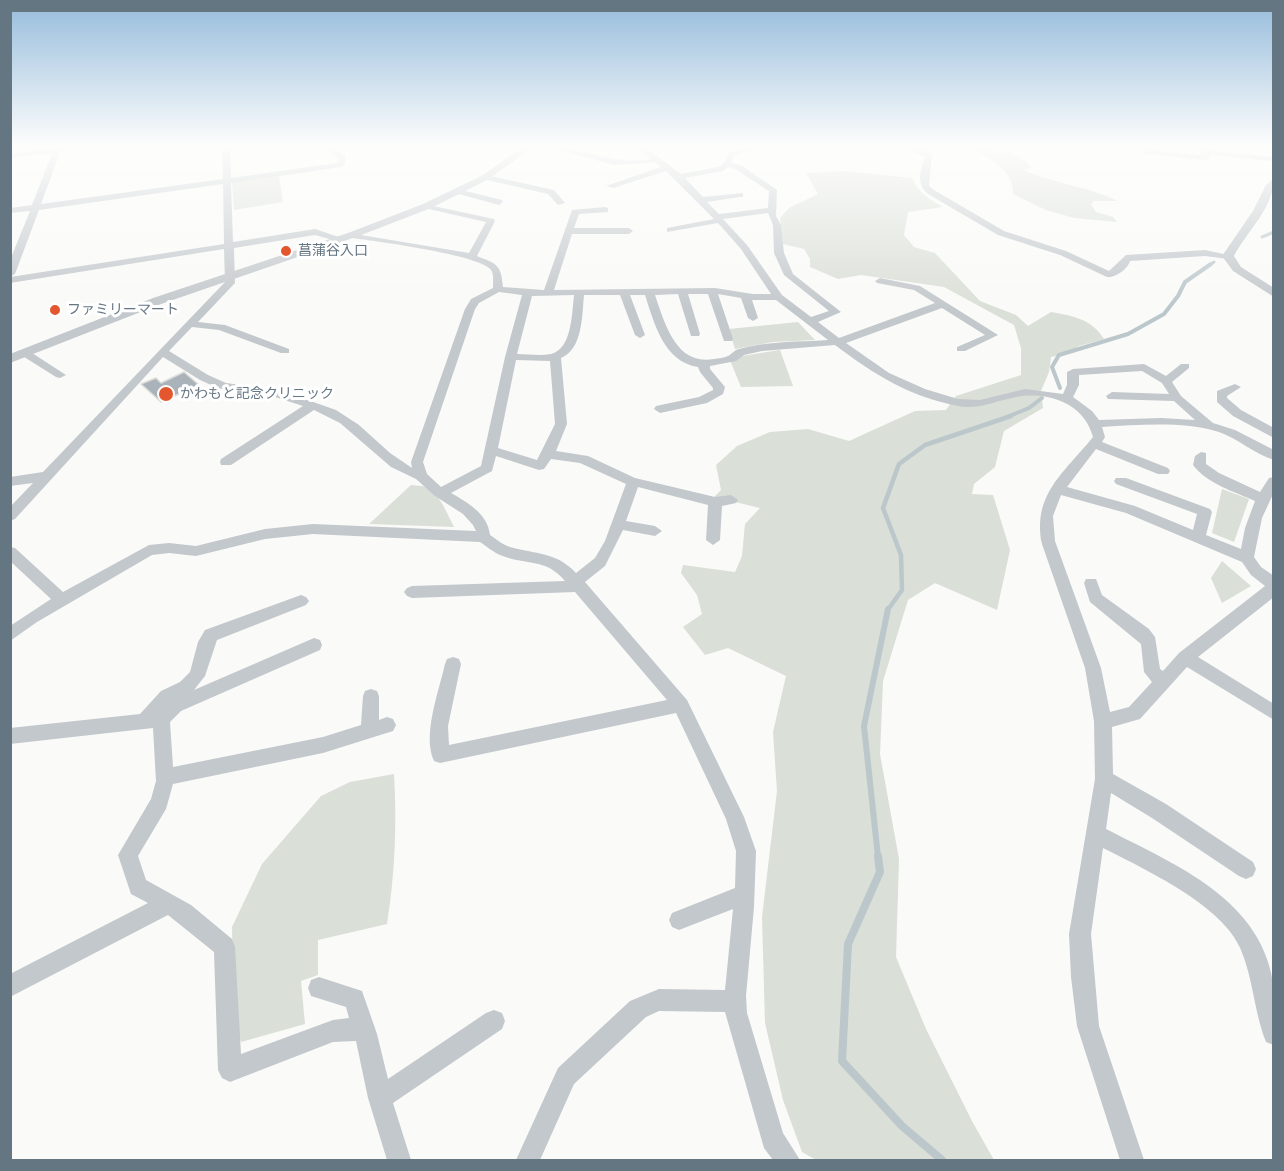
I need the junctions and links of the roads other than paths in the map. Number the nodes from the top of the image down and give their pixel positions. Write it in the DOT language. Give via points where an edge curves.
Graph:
graph roads {
  1 [pos="701,200"];
  2 [pos="38,201"];
  3 [pos="87,201"];
  4 [pos="227,201"];
  5 [pos="438,201"];
  6 [pos="487,201"];
  7 [pos="559,201"];
  8 [pos="772,201"];
  9 [pos="946,201"];
  10 [pos="1262,201"];
  11 [pos="561,203"];
  12 [pos="427,206"];
  13 [pos="35,208"];
  14 [pos="605,210"];
  15 [pos="747,210"];
  16 [pos="772,210"];
  17 [pos="10,212"];
  18 [pos="717,217"];
  19 [pos="491,221"];
  20 [pos="670,230"];
  21 [pos="569,231"];
  22 [pos="629,231"];
  23 [pos="346,237"];
  24 [pos="228,246"];
  25 [pos="1228,256"];
  26 [pos="471,258"];
  27 [pos="10,274"];
  28 [pos="231,275"];
  29 [pos="10,280"];
  30 [pos="880,281"];
  31 [pos="498,289"];
  32 [pos="712,291"];
  33 [pos="579,292"];
  34 [pos="624,292"];
  35 [pos="649,292"];
  36 [pos="682,292"];
  37 [pos="528,293"];
  38 [pos="548,293"];
  39 [pos="1274,294"];
  40 [pos="745,296"];
  41 [pos="778,297"];
  42 [pos="943,304"];
  43 [pos="753,318"];
  44 [pos="810,321"];
  45 [pos="189,324"];
  46 [pos="695,334"];
  47 [pos="640,335"];
  48 [pos="728,339"];
  49 [pos="838,342"];
  50 [pos="960,349"];
  51 [pos="285,351"];
  52 [pos="162,352"];
  53 [pos="25,353"];
  54 [pos="510,357"];
  55 [pos="555,357"];
  56 [pos="10,359"];
  57 [pos="704,364"];
  58 [pos="1185,366"];
  59 [pos="60,375"];
  60 [pos="1166,381"];
  61 [pos="1235,387"];
  62 [pos="1112,396"];
  63 [pos="1177,398"];
  64 [pos="1066,399"];
  65 [pos="311,406"];
  66 [pos="660,409"];
  67 [pos="1096,424"];
  68 [pos="1209,426"];
  69 [pos="1274,434"];
  70 [pos="1094,444"];
  71 [pos="491,452"];
  72 [pos="548,454"];
  73 [pos="1201,456"];
  74 [pos="1274,456"];
  75 [pos="226,462"];
  76 [pos="1163,471"];
  77 [pos="46,476"];
  78 [pos="421,476"];
  79 [pos="1121,481"];
  80 [pos="10,482"];
  81 [pos="633,482"];
  82 [pos="1058,489"];
  83 [pos="1269,490"];
  84 [pos="440,493"];
  85 [pos="730,500"];
  86 [pos="715,502"];
  87 [pos="10,516"];
  88 [pos="618,524"];
  89 [pos="655,531"];
  90 [pos="483,537"];
  91 [pos="1198,537"];
  92 [pos="713,540"];
  93 [pos="10,552"];
  94 [pos="1247,558"];
  95 [pos="1091,583"];
  96 [pos="577,584"];
  97 [pos="1274,586"];
  98 [pos="412,592"];
  99 [pos="62,600"];
  100 [pos="301,601"];
  101 [pos="12,632"];
  102 [pos="314,645"];
  103 [pos="1185,658"];
  104 [pos="453,664"];
  105 [pos="1163,682"];
  106 [pos="371,696"];
  107 [pos="681,705"];
  108 [pos="1274,713"];
  109 [pos="152,720"];
  110 [pos="1103,721"];
  111 [pos="10,736"];
  112 [pos="165,777"];
  113 [pos="1104,779"];
  114 [pos="1094,833"];
  115 [pos="1246,869"];
  116 [pos="744,895"];
  117 [pos="168,904"];
  118 [pos="679,920"];
  119 [pos="10,986"];
  120 [pos="319,988"];
  121 [pos="736,1001"];
  122 [pos="494,1021"];
  123 [pos="366,1034"];
  124 [pos="1274,1034"];
  125 [pos="380,1098"];
  126 [pos="399,1161"];
  127 [pos="528,1161"];
  128 [pos="788,1161"];
  129 [pos="1132,1161"];
  1 -- 18 [label="street"];
  2 -- 13 [label="street"];
  3 -- 13 [label="street"];
  4 -- 24 [label="street"];
  5 -- 12 [label="street"];
  6 -- 19 [label="street" via="497,204"];
  7 -- 11 [label="street"];
  8 -- 16 [label="street"];
  9 -- 25 [label="street" via="1000,233 1063,253 1110,275 1125,264 1126,258 1205,253"];
  10 -- 25 [label="street"];
  12 -- 19 [label="street"];
  12 -- 23 [label="street"];
  13 -- 17 [label="street"];
  13 -- 27 [label="street"];
  14 -- 21 [label="street" via="576,212"];
  15 -- 18 [label="street"];
  16 -- 18 [label="street"];
  16 -- 44 [label="street" via="779,253 789,275 836,312"];
  18 -- 20 [label="street"];
  18 -- 41 [label="street" via="744,247"];
  19 -- 26 [label="street"];
  21 -- 22 [label="street"];
  21 -- 38 [label="street"];
  23 -- 24 [label="street" via="315,232"];
  23 -- 26 [label="street" via="438,249"];
  23 -- 28 [label="street"];
  24 -- 28 [label="street"];
  24 -- 29 [label="street"];
  25 -- 39 [label="street" via="1237,269"];
  26 -- 31 [label="street" via="495,268"];
  28 -- 45 [label="street" via="230,283"];
  28 -- 53 [label="street"];
  30 -- 42 [label="street" via="917,288"];
  31 -- 37 [label="street"];
  31 -- 78 [label="street" via="475,301 470,309 417,462"];
  32 -- 36 [label="street"];
  32 -- 40 [label="street"];
  32 -- 48 [label="street"];
  33 -- 34 [label="street"];
  33 -- 38 [label="street"];
  33 -- 55 [label="street" via="573,340"];
  34 -- 35 [label="street"];
  34 -- 47 [label="street"];
  35 -- 36 [label="street"];
  35 -- 57 [label="street" via="667,341 696,364"];
  36 -- 46 [label="street"];
  37 -- 38 [label="street"];
  37 -- 54 [label="street"];
  40 -- 41 [label="street"];
  40 -- 43 [label="street"];
  41 -- 44 [label="street"];
  42 -- 49 [label="street"];
  42 -- 50 [label="street" via="993,335"];
  44 -- 49 [label="street"];
  45 -- 51 [label="street" via="221,327"];
  45 -- 52 [label="street"];
  49 -- 57 [label="street" via="762,348"];
  49 -- 64 [label="street" via="888,378 966,404 1026,392 1044,392"];
  52 -- 65 [label="street" via="214,383 232,389 271,391"];
  52 -- 77 [label="street"];
  53 -- 56 [label="street"];
  53 -- 59 [label="street"];
  54 -- 55 [label="street"];
  54 -- 71 [label="street"];
  55 -- 72 [label="street" via="561,424"];
  57 -- 66 [label="street" via="719,392 703,400"];
  58 -- 60 [label="street"];
  60 -- 63 [label="street"];
  60 -- 64 [label="street" via="1144,367 1073,372 1073,385"];
  61 -- 69 [label="street" via="1221,394 1221,399"];
  62 -- 63 [label="street"];
  63 -- 68 [label="street"];
  64 -- 67 [label="street" via="1083,409"];
  65 -- 75 [label="street"];
  65 -- 78 [label="street" via="333,414 356,429 381,455 408,473"];
  67 -- 68 [label="street" via="1157,422"];
  67 -- 70 [label="street" via="1099,437"];
  68 -- 74 [label="street"];
  70 -- 76 [label="street"];
  70 -- 82 [label="street"];
  71 -- 72 [label="street" via="509,454 539,466"];
  71 -- 84 [label="street" via="487,468"];
  72 -- 81 [label="street" via="583,459"];
  73 -- 83 [label="street" via="1199,465 1214,476"];
  77 -- 80 [label="street"];
  77 -- 87 [label="street"];
  78 -- 84 [label="street"];
  79 -- 91 [label="street" via="1205,512"];
  81 -- 86 [label="street"];
  81 -- 88 [label="street"];
  82 -- 91 [label="street" via="1130,509"];
  82 -- 110 [label="street" via="1046,513 1049,544 1093,668"];
  83 -- 94 [label="street" via="1249,537"];
  84 -- 90 [label="street" via="480,523"];
  85 -- 86 [label="street"];
  86 -- 92 [label="street"];
  88 -- 89 [label="street"];
  88 -- 96 [label="street" via="600,562"];
  90 -- 96 [label="street" via="504,551 550,560"];
  90 -- 99 [label="street" via="313,529 265,534 196,551 149,550"];
  91 -- 94 [label="street"];
  93 -- 99 [label="street"];
  94 -- 97 [label="street"];
  95 -- 105 [label="street" via="1095,598 1149,642 1152,672"];
  96 -- 98 [label="street"];
  96 -- 107 [label="street"];
  97 -- 103 [label="street"];
  99 -- 101 [label="street"];
  100 -- 109 [label="street" via="211,635 196,676 186,687 167,696"];
  102 -- 109 [label="street" via="175,706"];
  103 -- 105 [label="street"];
  103 -- 108 [label="street"];
  104 -- 107 [label="street" via="439,726 440,755"];
  105 -- 110 [label="street" via="1134,714"];
  106 -- 112 [label="street" via="378,728 323,745"];
  107 -- 116 [label="street" via="735,818 746,851"];
  109 -- 111 [label="street"];
  109 -- 112 [label="street"];
  110 -- 113 [label="street"];
  112 -- 117 [label="street" via="159,803 128,855 138,888"];
  113 -- 114 [label="street"];
  113 -- 115 [label="street"];
  114 -- 124 [label="street" via="1190,885 1236,924 1254,955"];
  114 -- 129 [label="street" via="1080,934 1084,997 1088,1026"];
  116 -- 118 [label="street"];
  116 -- 121 [label="street"];
  117 -- 119 [label="street"];
  117 -- 123 [label="street" via="184,912 224,947 230,1070 333,1031 354,1029"];
  120 -- 123 [label="street" via="354,999"];
  121 -- 127 [label="street" via="659,1000 638,1009 566,1076"];
  121 -- 128 [label="street" via="736,1013 773,1139"];
  122 -- 125 [label="street"];
  123 -- 125 [label="street"];
  125 -- 126 [label="street"];
}
